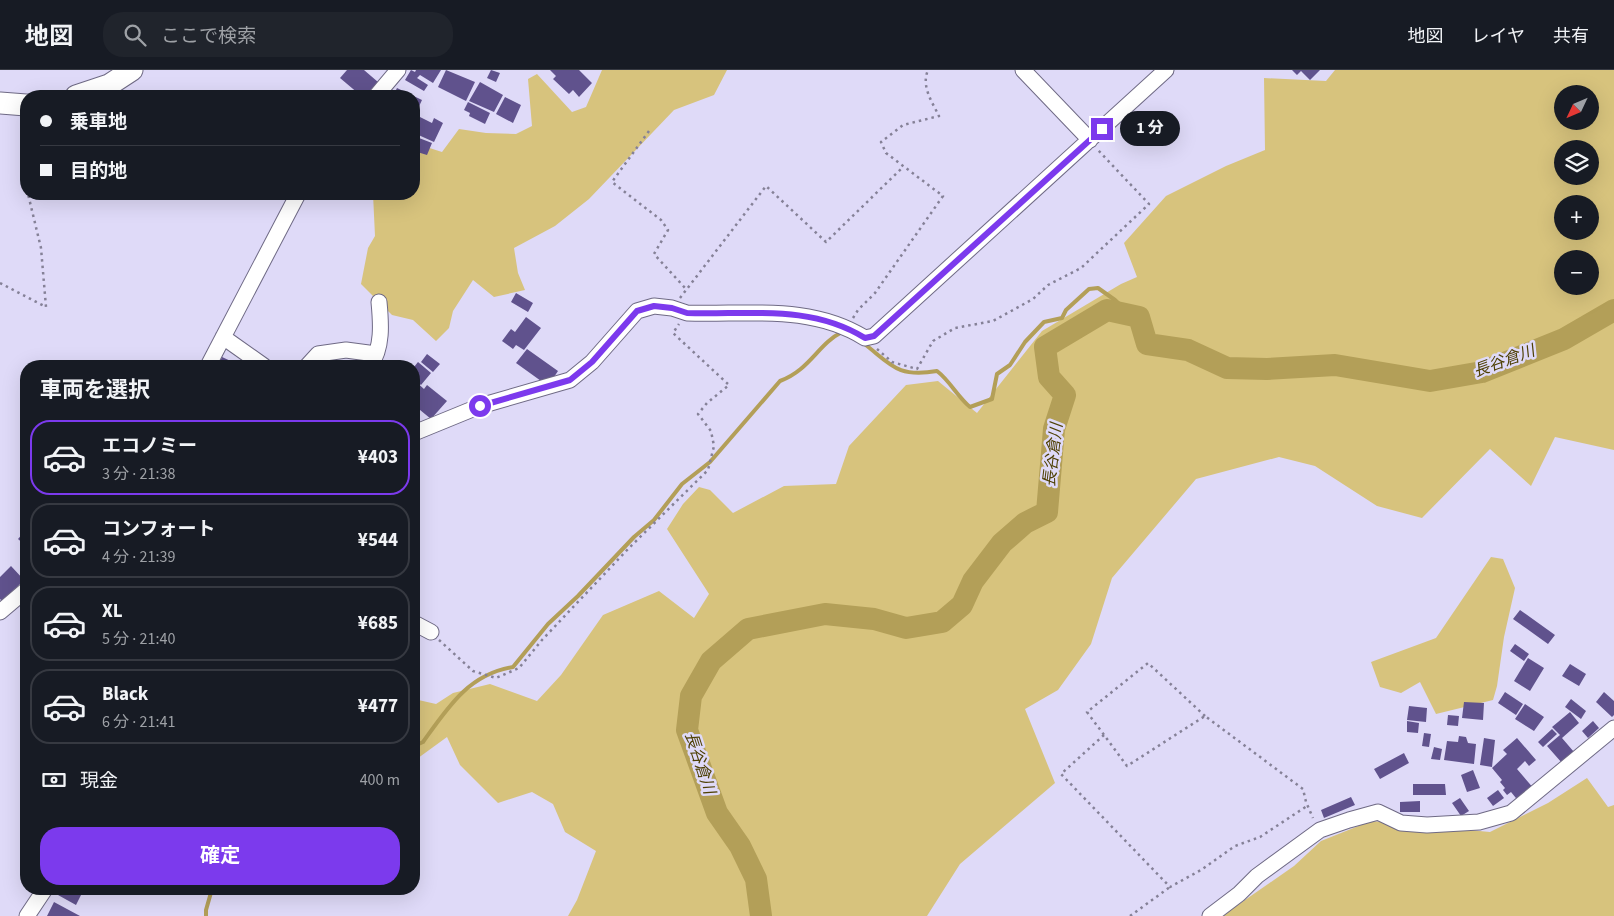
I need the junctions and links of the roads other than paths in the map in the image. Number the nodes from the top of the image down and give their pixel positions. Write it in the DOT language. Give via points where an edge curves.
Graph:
graph roads {
  1 [pos="132,70"];
  2 [pos="398,70"];
  3 [pos="1023,70"];
  4 [pos="1166,70"];
  5 [pos="94,90"];
  6 [pos="381,90"];
  7 [pos="0,103"];
  8 [pos="20,105"];
  9 [pos="1090,140"];
  10 [pos="295,200"];
  11 [pos="378,302"];
  12 [pos="223,337"];
  13 [pos="211,360"];
  14 [pos="256,360"];
  15 [pos="312,360"];
  16 [pos="373,360"];
  17 [pos="420,431"];
  18 [pos="20,599"];
  19 [pos="0,612"];
  20 [pos="420,626"];
  21 [pos="431,632"];
  22 [pos="1614,728"];
  23 [pos="41,895"];
  24 [pos="29,915"];
  25 [pos="1210,916"];
  1 -- 5 [label="highway" via="109,85"];
  2 -- 6 [label="street"];
  3 -- 9 [label="street"];
  4 -- 9 [label="street"];
  7 -- 8 [label="highway"];
  9 -- 17 [label="street" via="874,336 865,338 848,327 825,319 789,313 687,313 654,306 637,311 592,362 570,380 480,406"];
  10 -- 12 [label="street"];
  11 -- 16 [label="street" via="381,328"];
  12 -- 13 [label="street"];
  12 -- 14 [label="street"];
  15 -- 16 [label="street" via="318,354 346,350"];
  18 -- 19 [label="street"];
  20 -- 21 [label="street"];
  22 -- 25 [label="street" via="1511,814 1479,822 1417,825 1401,823 1378,812 1320,830 1257,876"];
  23 -- 24 [label="street"];
}
